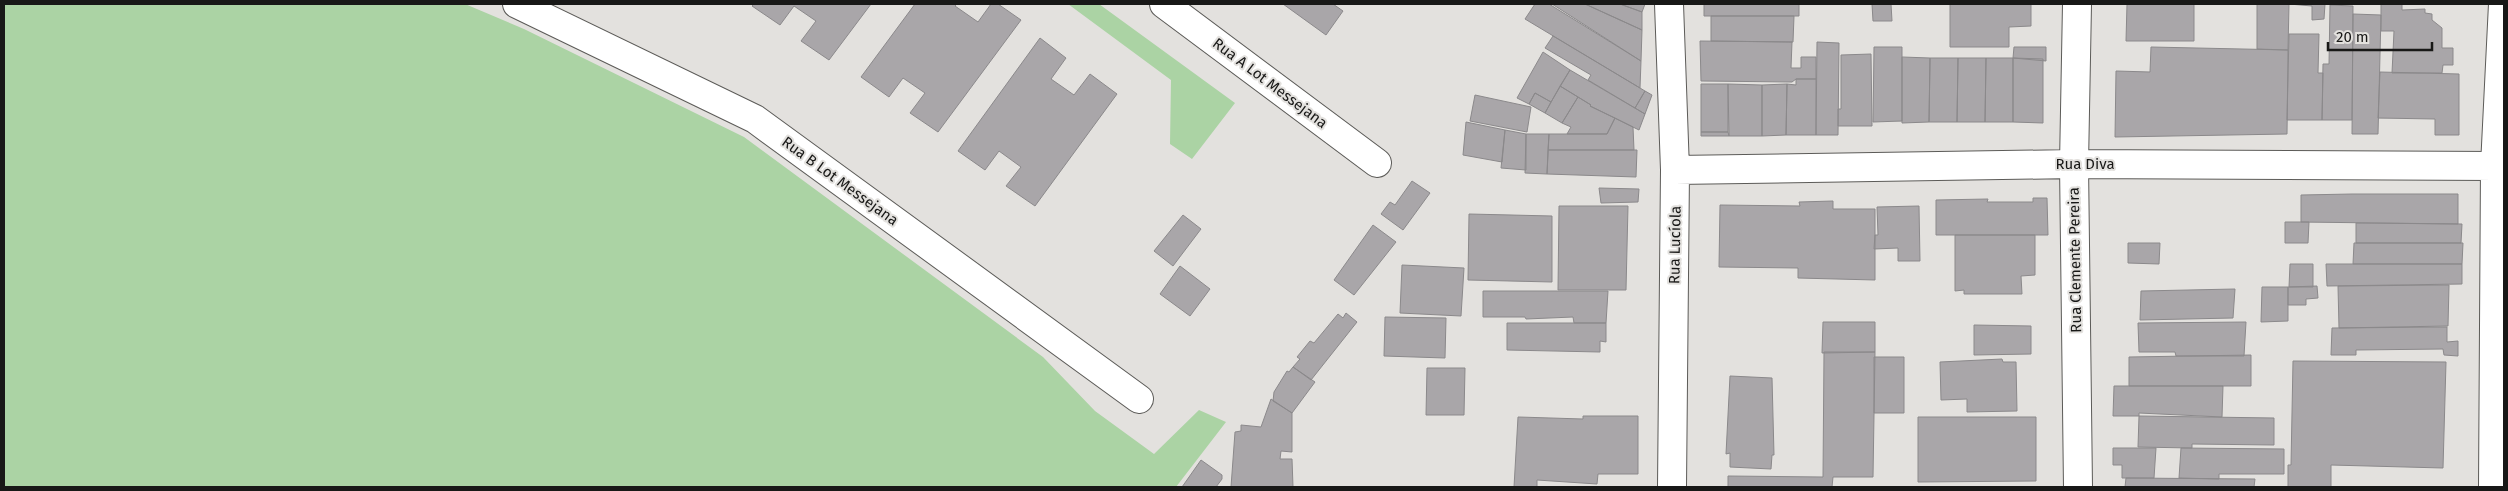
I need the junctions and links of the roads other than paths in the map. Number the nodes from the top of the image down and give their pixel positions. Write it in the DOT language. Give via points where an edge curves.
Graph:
graph roads {
  1 [pos="518,4"];
  2 [pos="1164,4"];
  3 [pos="1669,4"];
  4 [pos="2077,4"];
  5 [pos="2503,4"];
  6 [pos="1377,162"];
  7 [pos="2074,164"];
  8 [pos="2495,166"];
  9 [pos="1675,170"];
  10 [pos="1139,399"];
  11 [pos="1672,487"];
  12 [pos="2078,487"];
  13 [pos="2493,487"];
  1 -- 10 [label="street, Rua B Lot Messejana" via="755,119"];
  2 -- 6 [label="street, Rua A Lot Messejana"];
  3 -- 9 [label="street, Rua Lucíola"];
  4 -- 7 [label="street, Rua Clemente Pereira"];
  5 -- 8 [label="street"];
  7 -- 8 [label="street, Rua Diva"];
  7 -- 9 [label="street, Rua Diva"];
  7 -- 12 [label="street, Rua Clemente Pereira"];
  8 -- 13 [label="street"];
  9 -- 11 [label="street, Rua Lucíola"];
}
